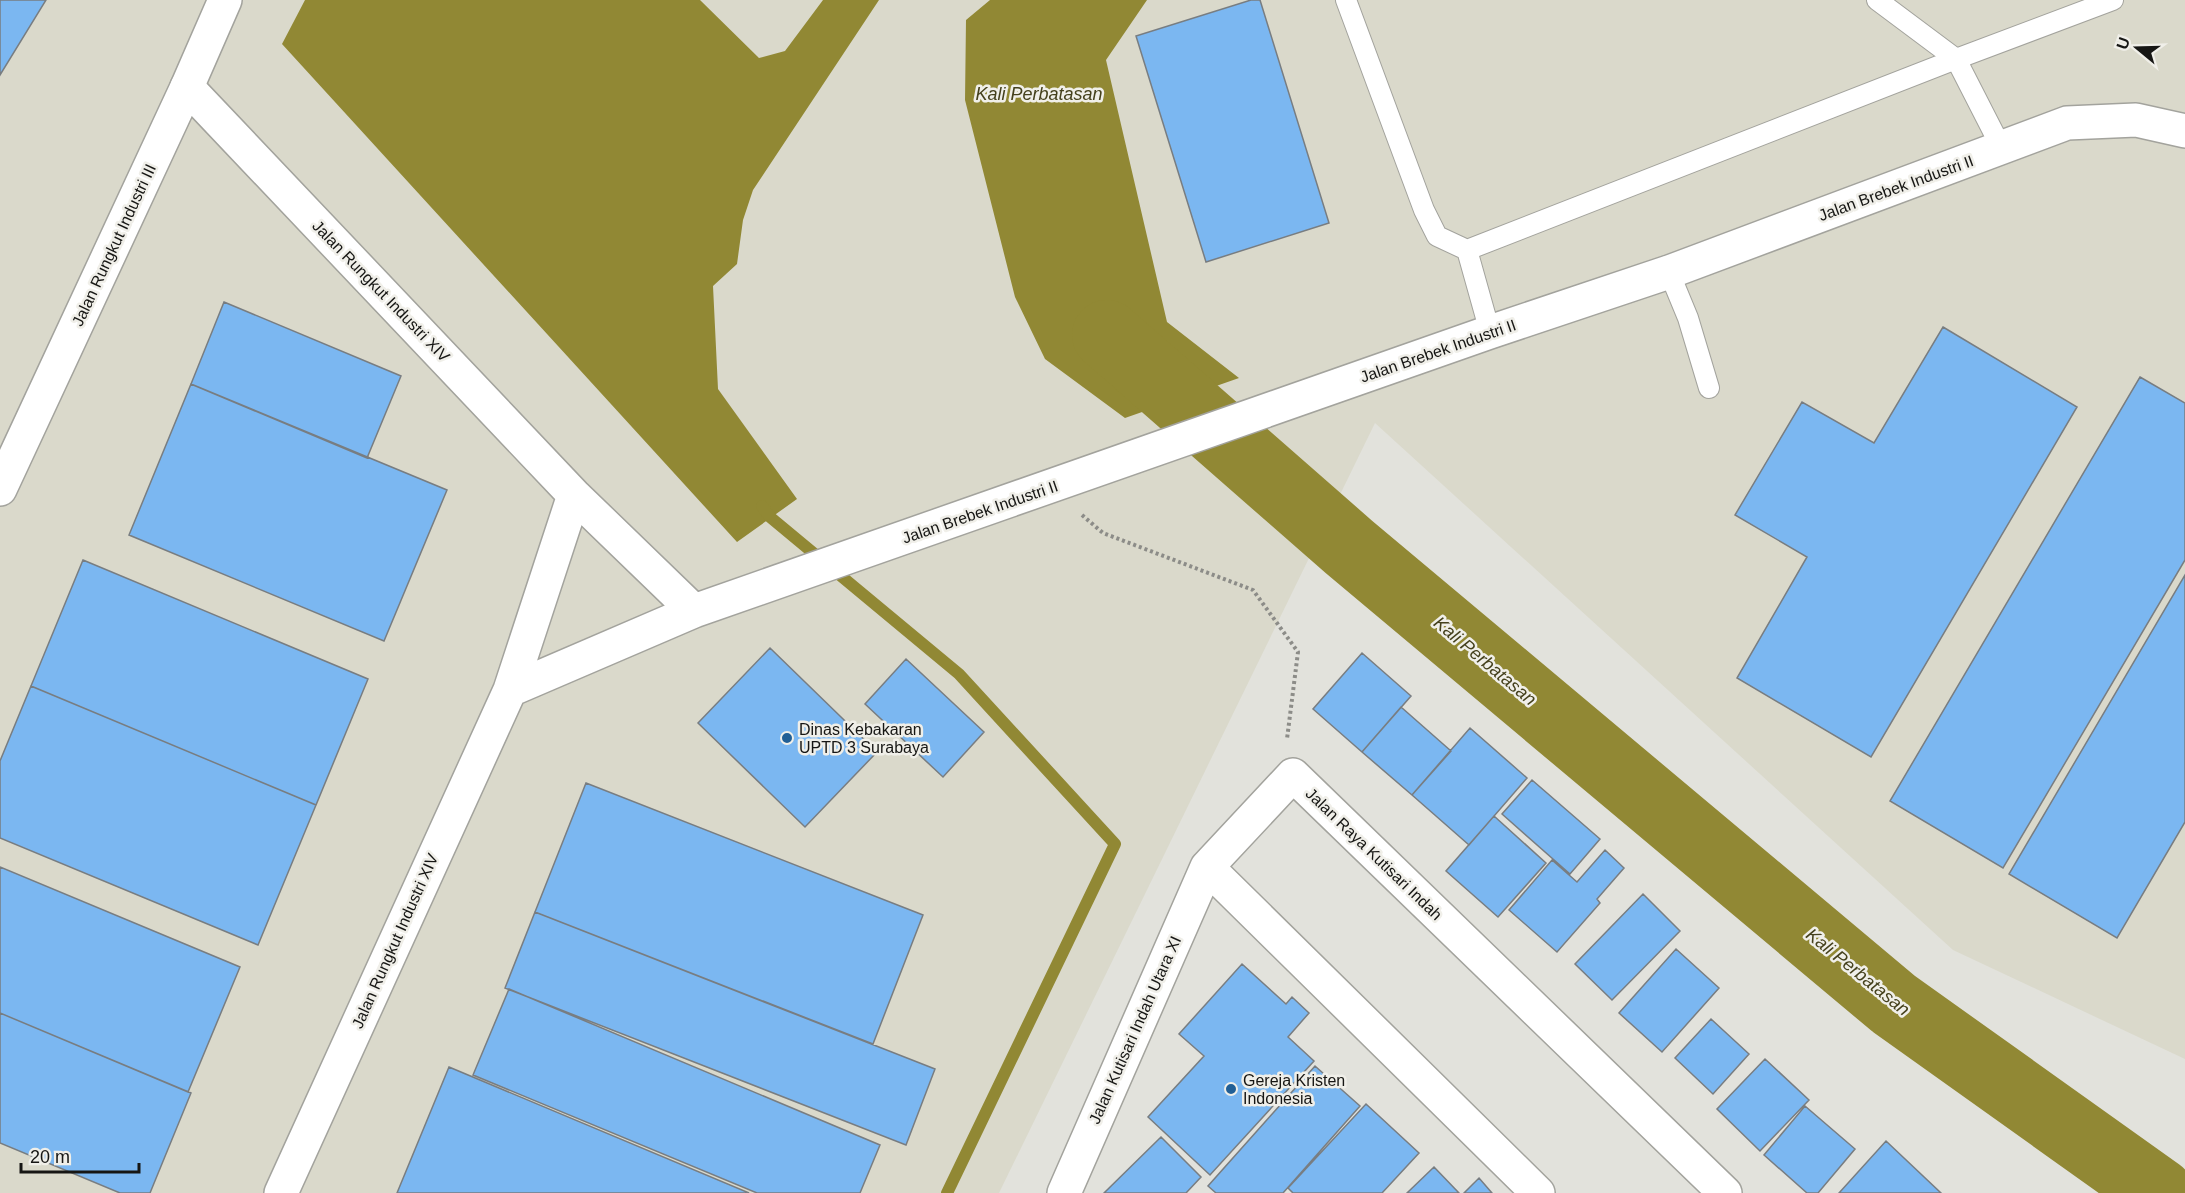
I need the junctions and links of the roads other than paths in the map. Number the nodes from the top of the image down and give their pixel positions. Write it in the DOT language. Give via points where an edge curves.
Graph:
graph roads {
  1 [pos="225,0"];
  2 [pos="1346,0"];
  3 [pos="1877,0"];
  4 [pos="2113,0"];
  5 [pos="1956,59"];
  6 [pos="187,87"];
  7 [pos="2185,131"];
  8 [pos="2002,149"];
  9 [pos="1467,250"];
  10 [pos="1669,272"];
  11 [pos="1490,332"];
  12 [pos="1709,388"];
  13 [pos="5,468"];
  14 [pos="574,495"];
  15 [pos="694,611"];
  16 [pos="510,690"];
  17 [pos="1207,867"];
  18 [pos="281,1193"];
  19 [pos="1064,1193"];
  20 [pos="1538,1193"];
  21 [pos="1725,1193"];
  1 -- 6 [label="street, Jalan Rungkut Industri III"];
  2 -- 9 [label="lane" via="1424,210 1437,236"];
  3 -- 5 [label="lane"];
  4 -- 5 [label="lane"];
  5 -- 8 [label="lane"];
  5 -- 9 [label="lane"];
  6 -- 13 [label="street, Jalan Rungkut Industri III"];
  6 -- 14 [label="street, Jalan Rungkut Industri XIV"];
  7 -- 8 [label="street, Jalan Brebek Industri II" via="2136,120 2067,123"];
  8 -- 10 [label="street, Jalan Brebek Industri II"];
  9 -- 11 [label="lane"];
  10 -- 11 [label="street, Jalan Brebek Industri II"];
  10 -- 12 [label="lane"];
  11 -- 15 [label="street, Jalan Brebek Industri II"];
  14 -- 15 [label="street, Jalan Rungkut Industri XIV"];
  14 -- 16 [label="street, Jalan Rungkut Industri XIV"];
  15 -- 16 [label="street"];
  16 -- 18 [label="street, Jalan Rungkut Industri XIV"];
  17 -- 19 [label="street, Jalan Kutisari Indah Utara XI"];
  17 -- 20 [label="street"];
  17 -- 21 [label="street, Jalan Raya Kutisari Indah" via="1293,776"];
}
